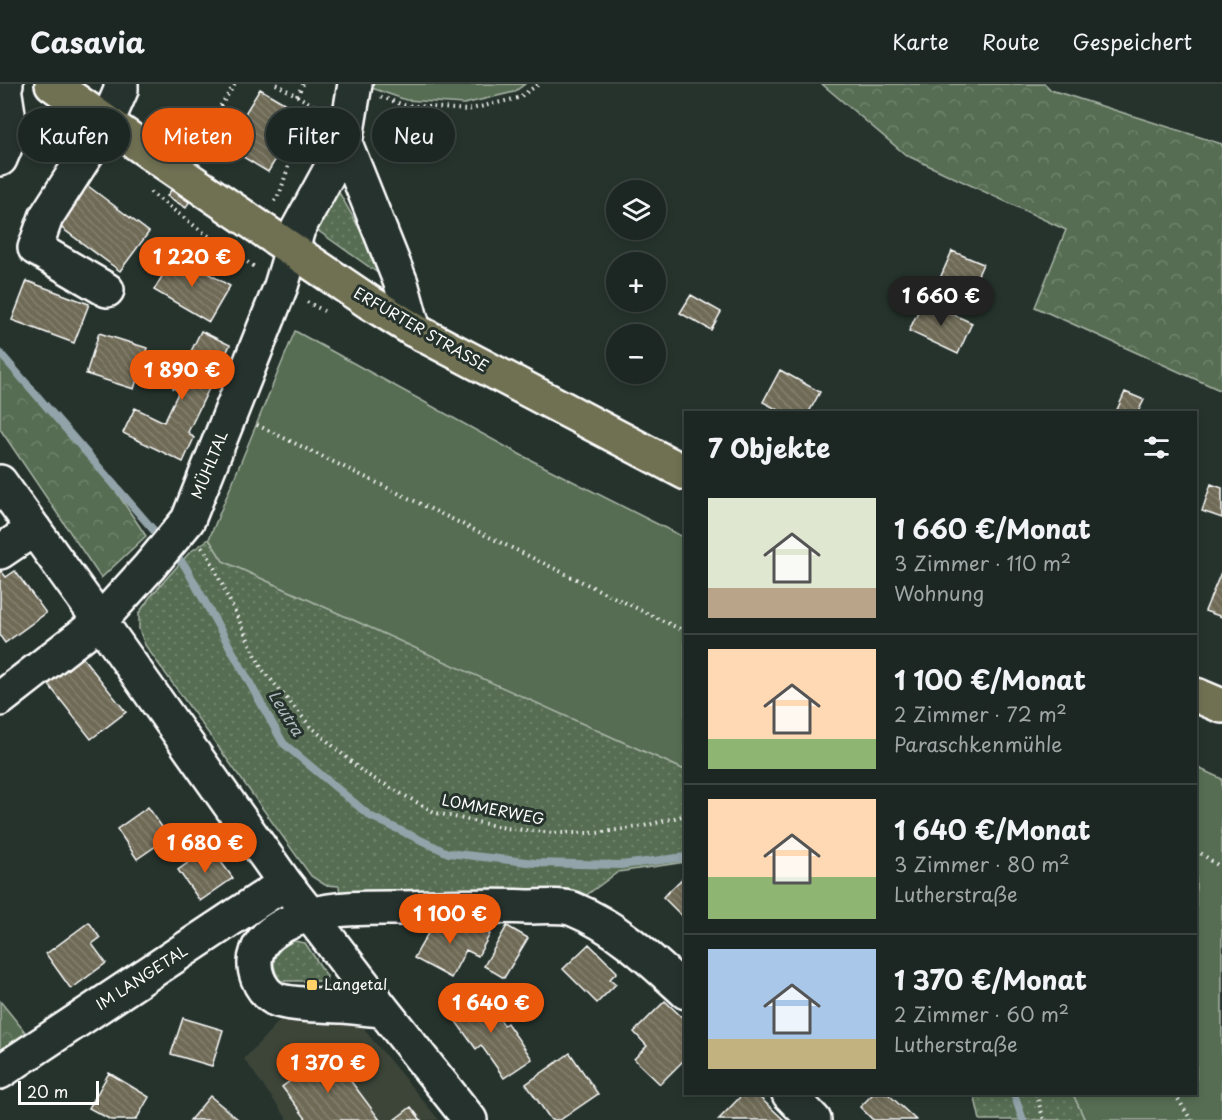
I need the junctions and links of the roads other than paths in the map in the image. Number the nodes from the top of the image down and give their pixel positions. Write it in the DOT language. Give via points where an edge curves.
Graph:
graph roads {
  1 [pos="6,84"];
  2 [pos="52,84"];
  3 [pos="121,84"];
  4 [pos="355,84"];
  5 [pos="87,108"];
  6 [pos="113,108"];
  7 [pos="351,108"];
  8 [pos="130,138"];
  9 [pos="0,159"];
  10 [pos="81,162"];
  11 [pos="335,162"];
  12 [pos="353,162"];
  13 [pos="291,251"];
  14 [pos="107,290"];
  15 [pos="414,330"];
  16 [pos="684,471"];
  17 [pos="0,482"];
  18 [pos="34,529"];
  19 [pos="0,552"];
  20 [pos="100,621"];
  21 [pos="1197,695"];
  22 [pos="0,699"];
  23 [pos="1222,706"];
  24 [pos="285,883"];
  25 [pos="310,915"];
  26 [pos="684,990"];
  27 [pos="383,1010"];
  28 [pos="0,1072"];
  29 [pos="790,1095"];
  30 [pos="470,1120"];
  31 [pos="814,1120"];
  1 -- 9 [label="street" via="11,134"];
  2 -- 5 [label="main road"];
  3 -- 6 [label="street"];
  4 -- 7 [label="street"];
  8 -- 13 [label="main road, ERFURTER STRASSE"];
  10 -- 14 [label="street" via="46,217 35,248"];
  11 -- 13 [label="street, MÜHLTAL" via="298,229"];
  12 -- 15 [label="street" via="401,283"];
  13 -- 15 [label="main road, ERFURTER STRASSE"];
  13 -- 20 [label="street, MÜHLTAL" via="281,286 188,520"];
  15 -- 16 [label="main road, ERFURTER STRASSE"];
  17 -- 18 [label="street"];
  18 -- 19 [label="street"];
  18 -- 20 [label="street"];
  20 -- 22 [label="street, MÜHLTAL"];
  20 -- 24 [label="street"];
  21 -- 23 [label="main road"];
  24 -- 25 [label="street"];
  24 -- 28 [label="street, IM LANGETAL"];
  25 -- 26 [label="street" via="389,908 570,908 612,929"];
  25 -- 27 [label="street"];
  25 -- 27 [label="street" via="277,928 262,941 255,969 265,992 276,1000"];
  27 -- 30 [label="street"];
  29 -- 31 [label="street"];
}
